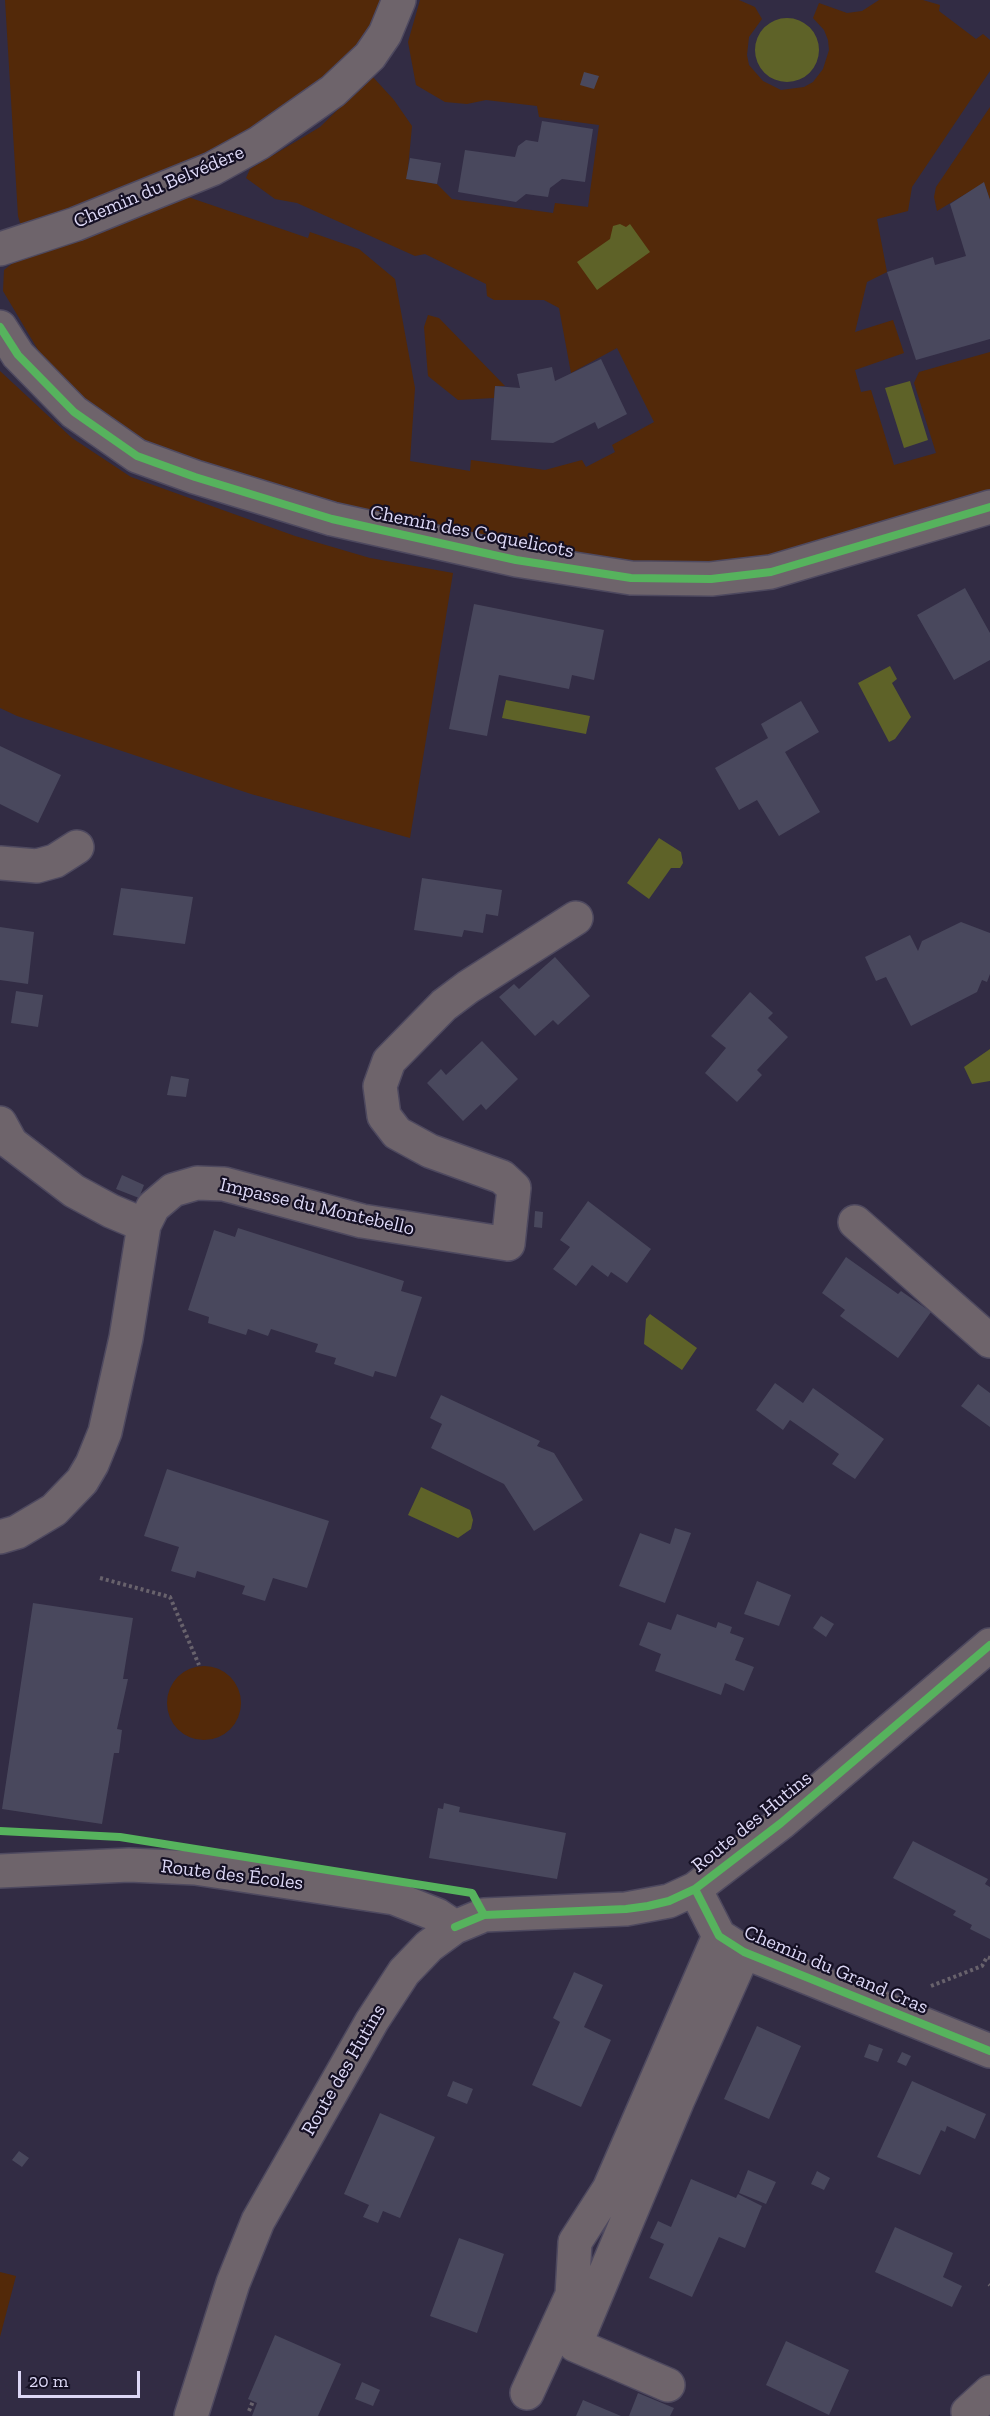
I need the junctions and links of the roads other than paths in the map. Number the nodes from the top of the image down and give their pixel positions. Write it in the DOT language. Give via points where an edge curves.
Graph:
graph roads {
  1 [pos="399,0"];
  2 [pos="0,249"];
  3 [pos="0,327"];
  4 [pos="990,507"];
  5 [pos="76,847"];
  6 [pos="0,863"];
  7 [pos="576,918"];
  8 [pos="0,1123"];
  9 [pos="855,1222"];
  10 [pos="144,1225"];
  11 [pos="990,1341"];
  12 [pos="0,1537"];
  13 [pos="990,1645"];
  14 [pos="0,1871"];
  15 [pos="695,1889"];
  16 [pos="455,1927"];
  17 [pos="732,1944"];
  18 [pos="990,2051"];
  19 [pos="668,2385"];
  20 [pos="990,2392"];
  21 [pos="527,2393"];
  22 [pos="192,2416"];
  23 [pos="969,2416"];
  1 -- 2 [label="street, Chemin du Belvédère" via="385,34 370,56 333,91 259,143 212,169 76,224"];
  3 -- 4 [label="street, Chemin des Coquelicots" via="18,355 74,412 137,456 332,519 516,560 631,578 711,579 771,572"];
  5 -- 6 [label="street" via="55,861 37,866"];
  7 -- 10 [label="street, Impasse du Montebello" via="444,1005 389,1061 380,1086 384,1116 397,1133 430,1151 502,1177 514,1188 508,1244 362,1221 210,1183 173,1190 153,1207"];
  8 -- 10 [label="street" via="11,1143 74,1191"];
  9 -- 11 [label="street"];
  10 -- 12 [label="street, Impasse du Montebello" via="126,1338 100,1448 82,1481 54,1510 24,1529"];
  13 -- 15 [label="street, Route des Hutins" via="781,1823"];
  14 -- 16 [label="street, Route des Écoles" via="129,1864 195,1868 394,1898 437,1915"];
  15 -- 16 [label="street, Route des Hutins" via="648,1906 484,1915"];
  15 -- 17 [label="street, Chemin du Grand Cras"];
  16 -- 22 [label="street, Route des Hutins" via="429,1946 405,1972 372,2020 258,2221 233,2283"];
  17 -- 18 [label="street, Chemin du Grand Cras"];
  17 -- 19 [label="street" via="677,2102 575,2345"];
  17 -- 21 [label="street" via="609,2189 575,2242 572,2295"];
  20 -- 23 [label="street" via="968,2412"];
}
